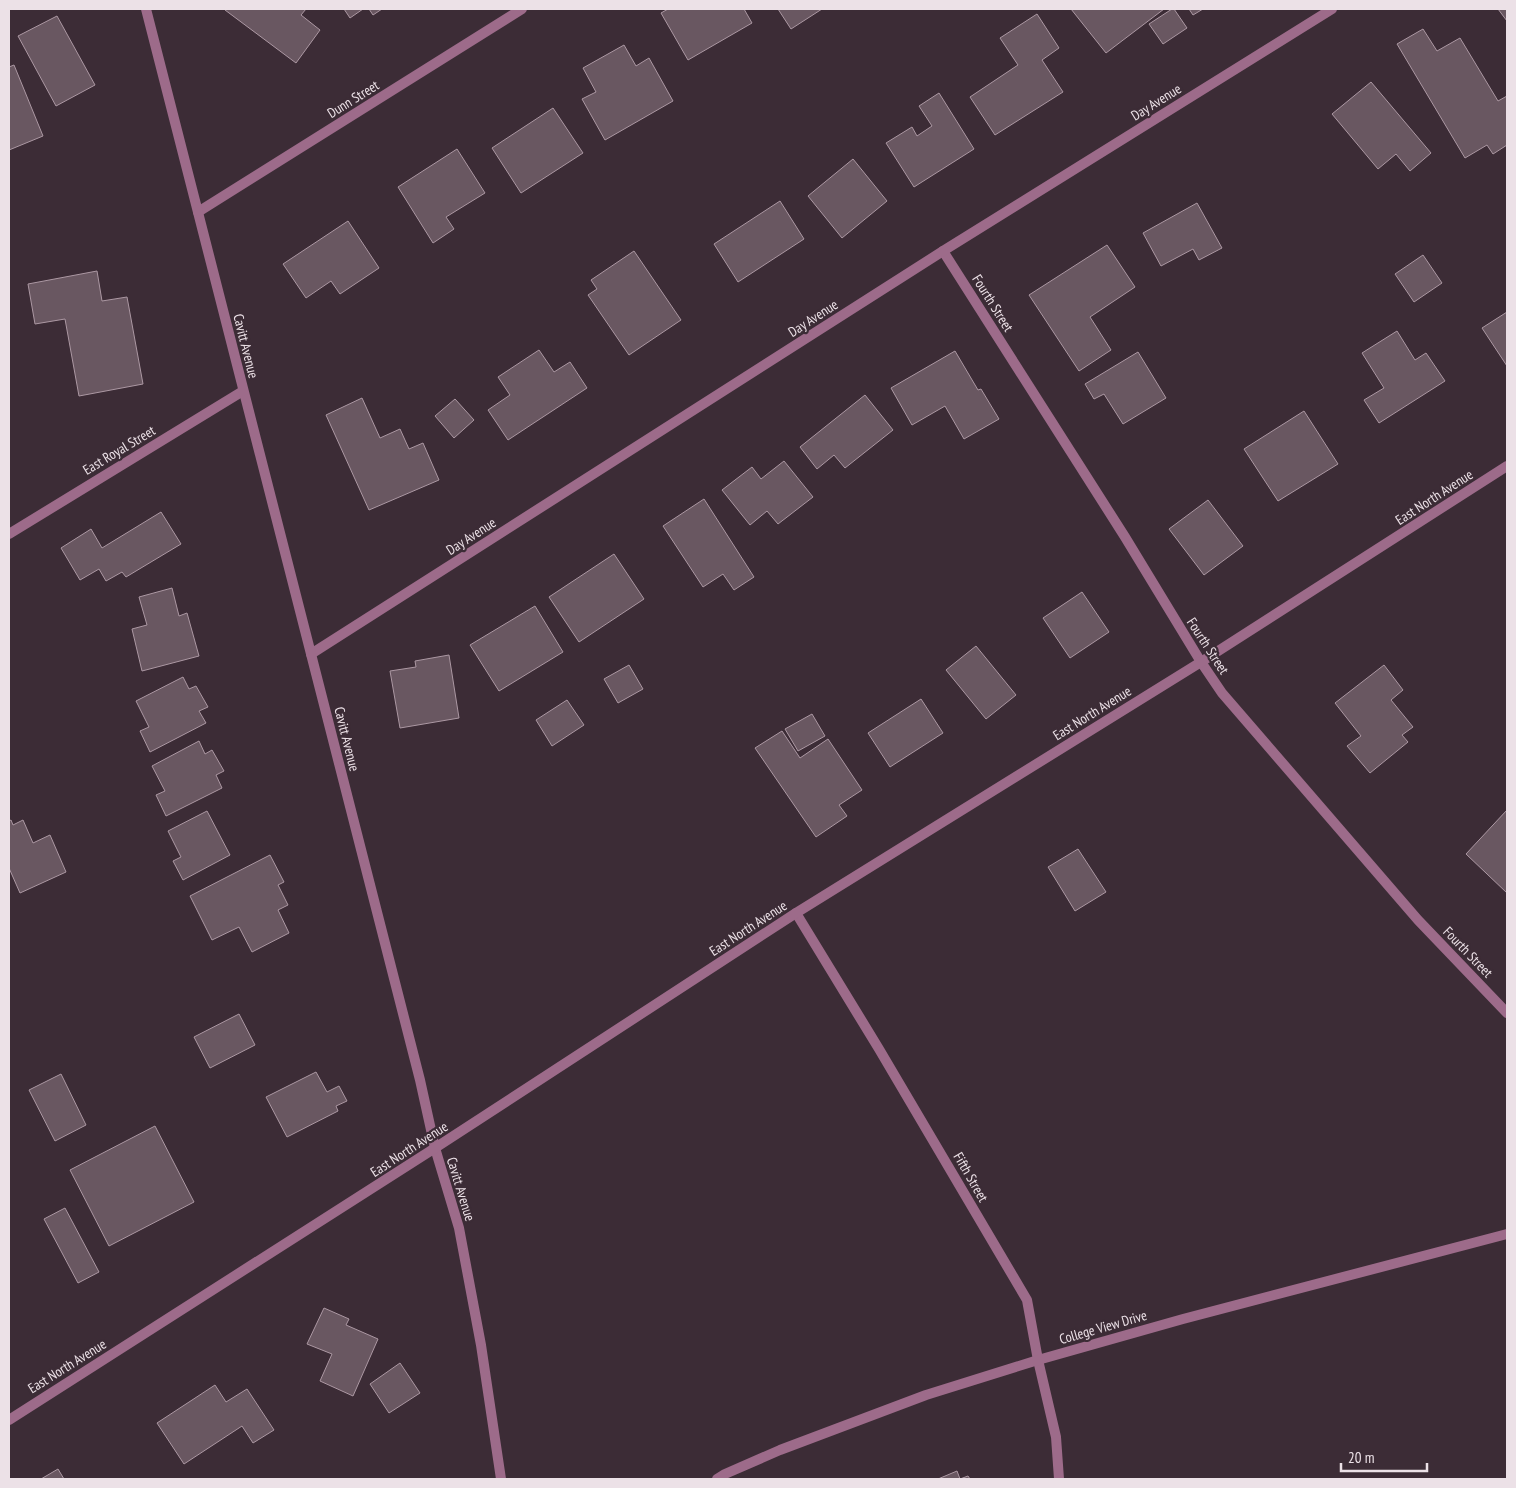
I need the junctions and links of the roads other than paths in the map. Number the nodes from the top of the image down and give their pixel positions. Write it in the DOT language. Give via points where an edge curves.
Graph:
graph roads {
  1 [pos="146,9"];
  2 [pos="522,9"];
  3 [pos="1332,9"];
  4 [pos="198,212"];
  5 [pos="943,251"];
  6 [pos="243,390"];
  7 [pos="1507,466"];
  8 [pos="9,534"];
  9 [pos="311,654"];
  10 [pos="1201,662"];
  11 [pos="796,913"];
  12 [pos="1507,1013"];
  13 [pos="435,1148"];
  14 [pos="1507,1234"];
  15 [pos="1038,1360"];
  16 [pos="9,1420"];
  17 [pos="501,1479"];
  18 [pos="717,1479"];
  19 [pos="1059,1479"];
  1 -- 4 [label="street, Cavitt Avenue"];
  2 -- 4 [label="street, Dunn Street"];
  3 -- 5 [label="street, Day Avenue"];
  4 -- 6 [label="street, Cavitt Avenue"];
  5 -- 9 [label="street, Day Avenue"];
  5 -- 10 [label="street, Fourth Street" via="1125,536"];
  6 -- 8 [label="street, East Royal Street"];
  6 -- 9 [label="street, Cavitt Avenue"];
  7 -- 10 [label="street, East North Avenue"];
  9 -- 13 [label="street, Cavitt Avenue"];
  10 -- 11 [label="street, East North Avenue"];
  10 -- 12 [label="street, Fourth Street" via="1222,693 1418,920"];
  11 -- 13 [label="street, East North Avenue"];
  11 -- 15 [label="street, Fifth Street" via="1027,1300"];
  13 -- 16 [label="street, East North Avenue"];
  13 -- 17 [label="street, Cavitt Avenue" via="459,1228"];
  14 -- 15 [label="street, College View Drive"];
  15 -- 18 [label="street, College View Drive" via="926,1395 780,1450"];
  15 -- 19 [label="street, Fifth Street" via="1056,1437"];
}
